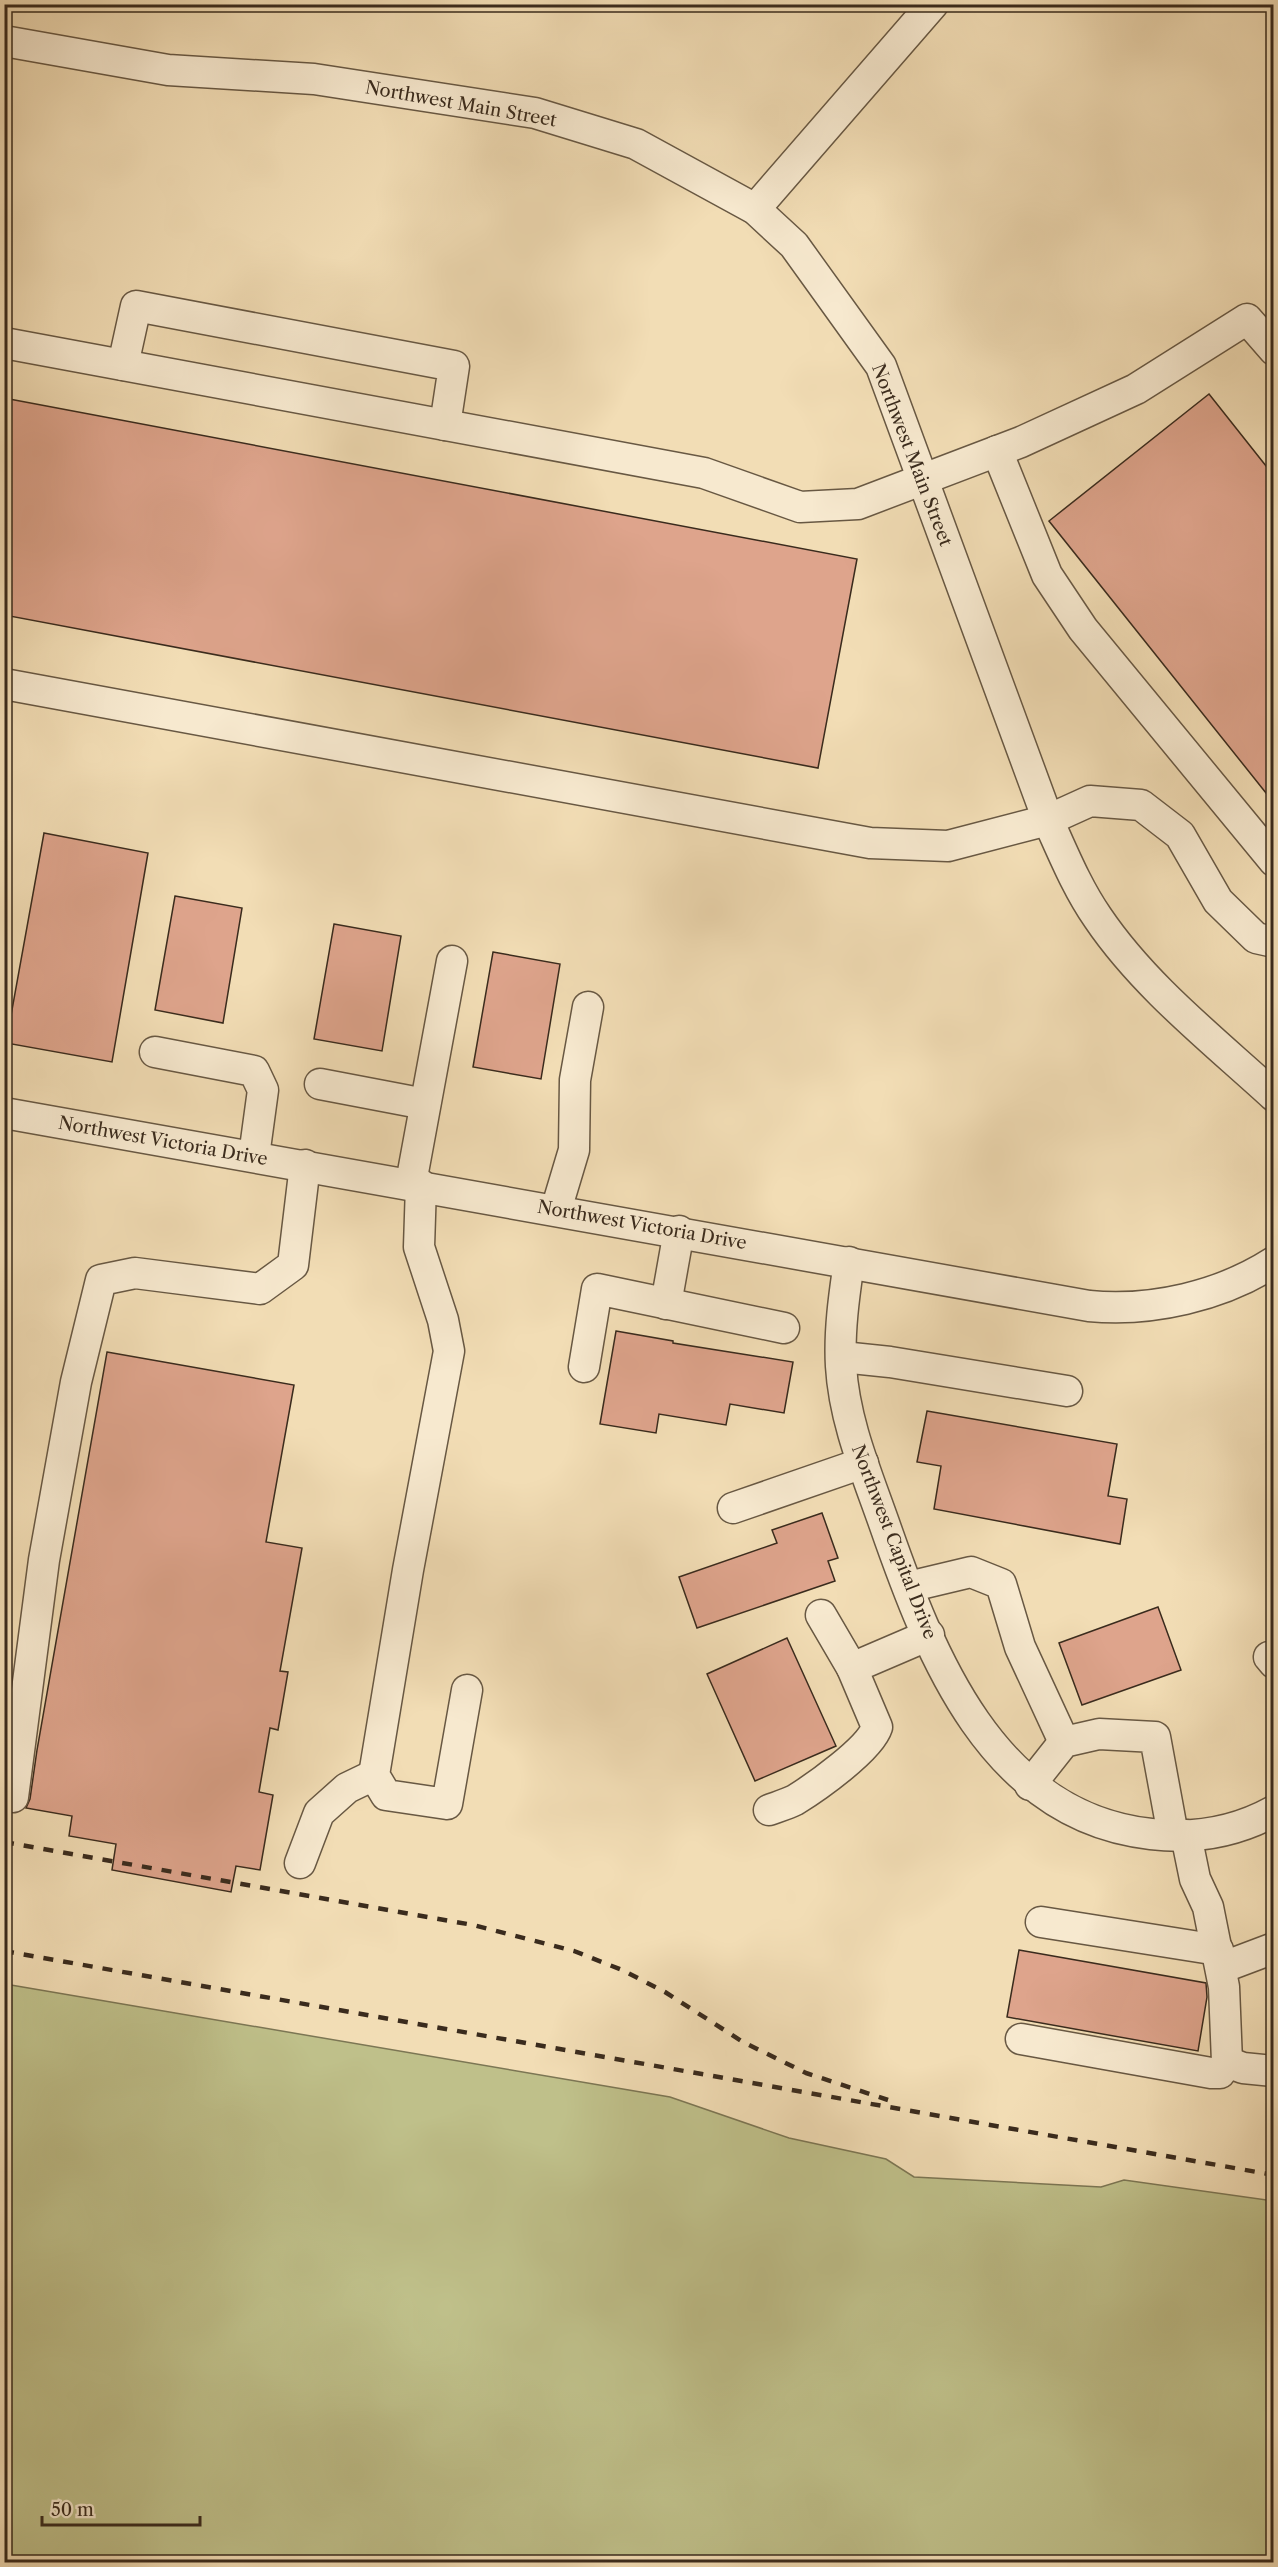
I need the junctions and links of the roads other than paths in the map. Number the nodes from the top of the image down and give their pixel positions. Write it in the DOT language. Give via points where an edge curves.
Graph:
graph roads {
  1 [pos="925,8"];
  2 [pos="4,41"];
  3 [pos="755,209"];
  4 [pos="4,343"];
  5 [pos="1274,350"];
  6 [pos="123,365"];
  7 [pos="445,424"];
  8 [pos="997,452"];
  9 [pos="922,479"];
  10 [pos="4,684"];
  11 [pos="1048,820"];
  12 [pos="1274,861"];
  13 [pos="1274,942"];
  14 [pos="452,961"];
  15 [pos="588,1007"];
  16 [pos="155,1052"];
  17 [pos="320,1084"];
  18 [pos="1274,1096"];
  19 [pos="425,1104"];
  20 [pos="4,1113"];
  21 [pos="254,1156"];
  22 [pos="305,1165"];
  23 [pos="416,1184"];
  24 [pos="556,1210"];
  25 [pos="679,1232"];
  26 [pos="849,1262"];
  27 [pos="1274,1262"];
  28 [pos="666,1304"];
  29 [pos="784,1328"];
  30 [pos="842,1357"];
  31 [pos="584,1367"];
  32 [pos="1067,1391"];
  33 [pos="863,1463"];
  34 [pos="734,1508"];
  35 [pos="908,1587"];
  36 [pos="821,1615"];
  37 [pos="928,1635"];
  38 [pos="852,1668"];
  39 [pos="467,1690"];
  40 [pos="1064,1742"];
  41 [pos="374,1775"];
  42 [pos="1030,1785"];
  43 [pos="13,1797"];
  44 [pos="769,1810"];
  45 [pos="1274,1811"];
  46 [pos="1179,1835"];
  47 [pos="300,1863"];
  48 [pos="1041,1922"];
  49 [pos="1274,1948"];
  50 [pos="1219,1959"];
  51 [pos="1021,2039"];
  52 [pos="1227,2062"];
  53 [pos="1274,2071"];
  1 -- 3 [label="street"];
  2 -- 3 [label="street, Northwest Main Street" via="168,70 314,79 535,113 636,144"];
  3 -- 9 [label="street, Northwest Main Street" via="794,245 881,366"];
  4 -- 6 [label="street"];
  5 -- 8 [label="street" via="1247,319 1136,389"];
  6 -- 7 [label="street"];
  6 -- 7 [label="street" via="136,306 454,366"];
  7 -- 9 [label="street" via="704,473 800,507 858,504"];
  8 -- 9 [label="street"];
  8 -- 12 [label="street" via="1047,575 1083,629"];
  9 -- 11 [label="street, Northwest Main Street"];
  10 -- 11 [label="street" via="870,843 948,846"];
  11 -- 13 [label="street" via="1090,801 1141,805 1180,835 1218,901 1256,938"];
  11 -- 18 [label="street, Northwest Main Street" via="1098,918 1147,978"];
  14 -- 19 [label="street"];
  15 -- 24 [label="street" via="575,1080 574,1150"];
  16 -- 21 [label="street" via="254,1071 263,1090"];
  17 -- 19 [label="street"];
  19 -- 23 [label="street"];
  20 -- 21 [label="street, Northwest Victoria Drive"];
  21 -- 22 [label="street, Northwest Victoria Drive"];
  22 -- 23 [label="street, Northwest Victoria Drive"];
  22 -- 43 [label="street" via="293,1265 260,1289 135,1273 101,1280 76,1382 44,1560"];
  23 -- 24 [label="street, Northwest Victoria Drive"];
  23 -- 41 [label="street" via="419,1247 449,1351"];
  24 -- 25 [label="street, Northwest Victoria Drive"];
  25 -- 26 [label="street, Northwest Victoria Drive"];
  25 -- 28 [label="street"];
  26 -- 27 [label="street, Northwest Victoria Drive" via="1116,1309 1193,1296 1240,1281"];
  26 -- 30 [label="street, Northwest Capital Drive"];
  28 -- 29 [label="street"];
  28 -- 31 [label="street" via="597,1289"];
  30 -- 32 [label="street"];
  30 -- 33 [label="street, Northwest Capital Drive" via="853,1434"];
  33 -- 34 [label="street"];
  33 -- 35 [label="street, Northwest Capital Drive"];
  35 -- 37 [label="street, Northwest Capital Drive"];
  35 -- 40 [label="street" via="971,1572 1000,1584 1020,1647"];
  36 -- 38 [label="street"];
  37 -- 38 [label="street"];
  37 -- 42 [label="street, Northwest Capital Drive" via="969,1713 996,1750"];
  38 -- 44 [label="street" via="877,1726 874,1737 795,1800"];
  39 -- 41 [label="street" via="447,1804 386,1796"];
  40 -- 42 [label="street"];
  40 -- 46 [label="street" via="1099,1734 1155,1737"];
  41 -- 47 [label="street" via="347,1788 319,1813"];
  42 -- 46 [label="street, Northwest Capital Drive" via="1064,1808 1090,1819 1140,1833"];
  45 -- 46 [label="street, Northwest Capital Drive" via="1236,1828"];
  46 -- 50 [label="street" via="1208,1907"];
  48 -- 50 [label="street"];
  49 -- 50 [label="street"];
  50 -- 52 [label="street"];
  51 -- 52 [label="street" via="1210,2073 1220,2073"];
  52 -- 53 [label="street"];
}
